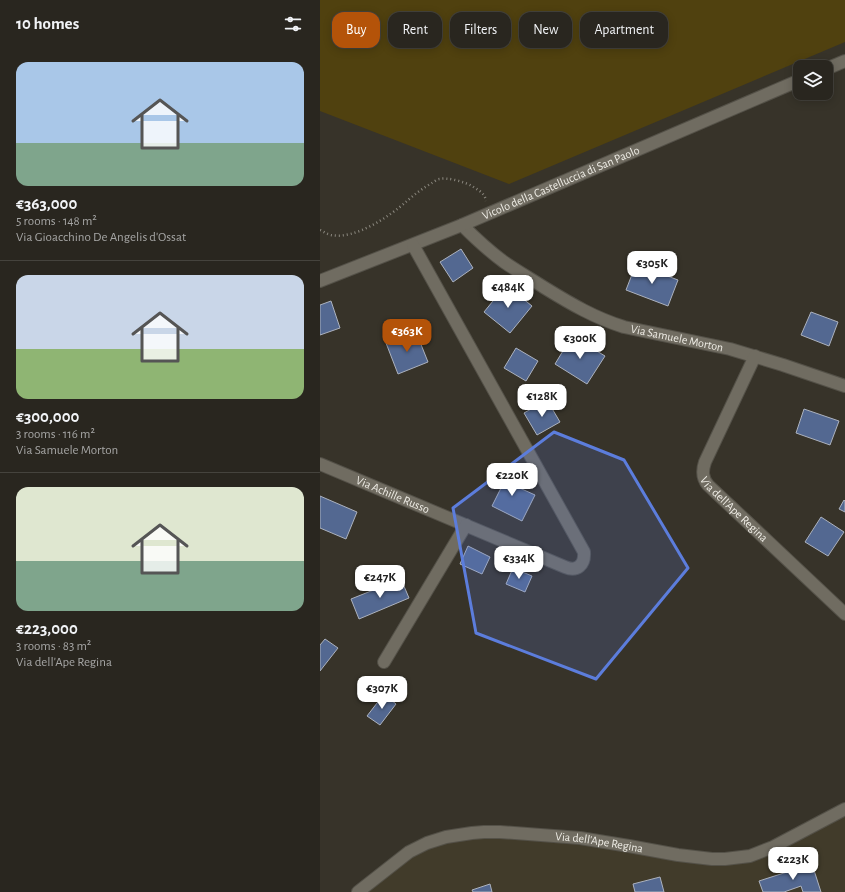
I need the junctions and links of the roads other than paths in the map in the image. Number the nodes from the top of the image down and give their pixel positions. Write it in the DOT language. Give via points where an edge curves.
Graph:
graph roads {
  1 [pos="845,61"];
  2 [pos="833,66"];
  3 [pos="793,83"];
  4 [pos="462,225"];
  5 [pos="413,245"];
  6 [pos="320,281"];
  7 [pos="755,356"];
  8 [pos="845,386"];
  9 [pos="320,464"];
  10 [pos="466,525"];
  11 [pos="845,614"];
  12 [pos="384,662"];
  13 [pos="845,809"];
  14 [pos="358,892"];
  1 -- 2 [label="street"];
  3 -- 4 [label="street, Vicolo della Castelluccia di San Paolo"];
  4 -- 5 [label="street, Vicolo della Castelluccia di San Paolo"];
  4 -- 7 [label="street, Via Samuele Morton" via="503,261 562,298 608,322"];
  5 -- 6 [label="street, Vicolo della Castelluccia di San Paolo"];
  5 -- 10 [label="street, Via Achille Russo" via="584,552 584,558 582,564 576,568 565,568"];
  7 -- 8 [label="street, Via Samuele Morton"];
  7 -- 11 [label="street, Via dell'Ape Regina" via="706,462 703,472 705,480"];
  9 -- 10 [label="street, Via Achille Russo"];
  10 -- 12 [label="street"];
  13 -- 14 [label="street, Via dell'Ape Regina" via="773,847 750,856 725,859 678,855 573,838 484,832 446,837 409,852"];
}
